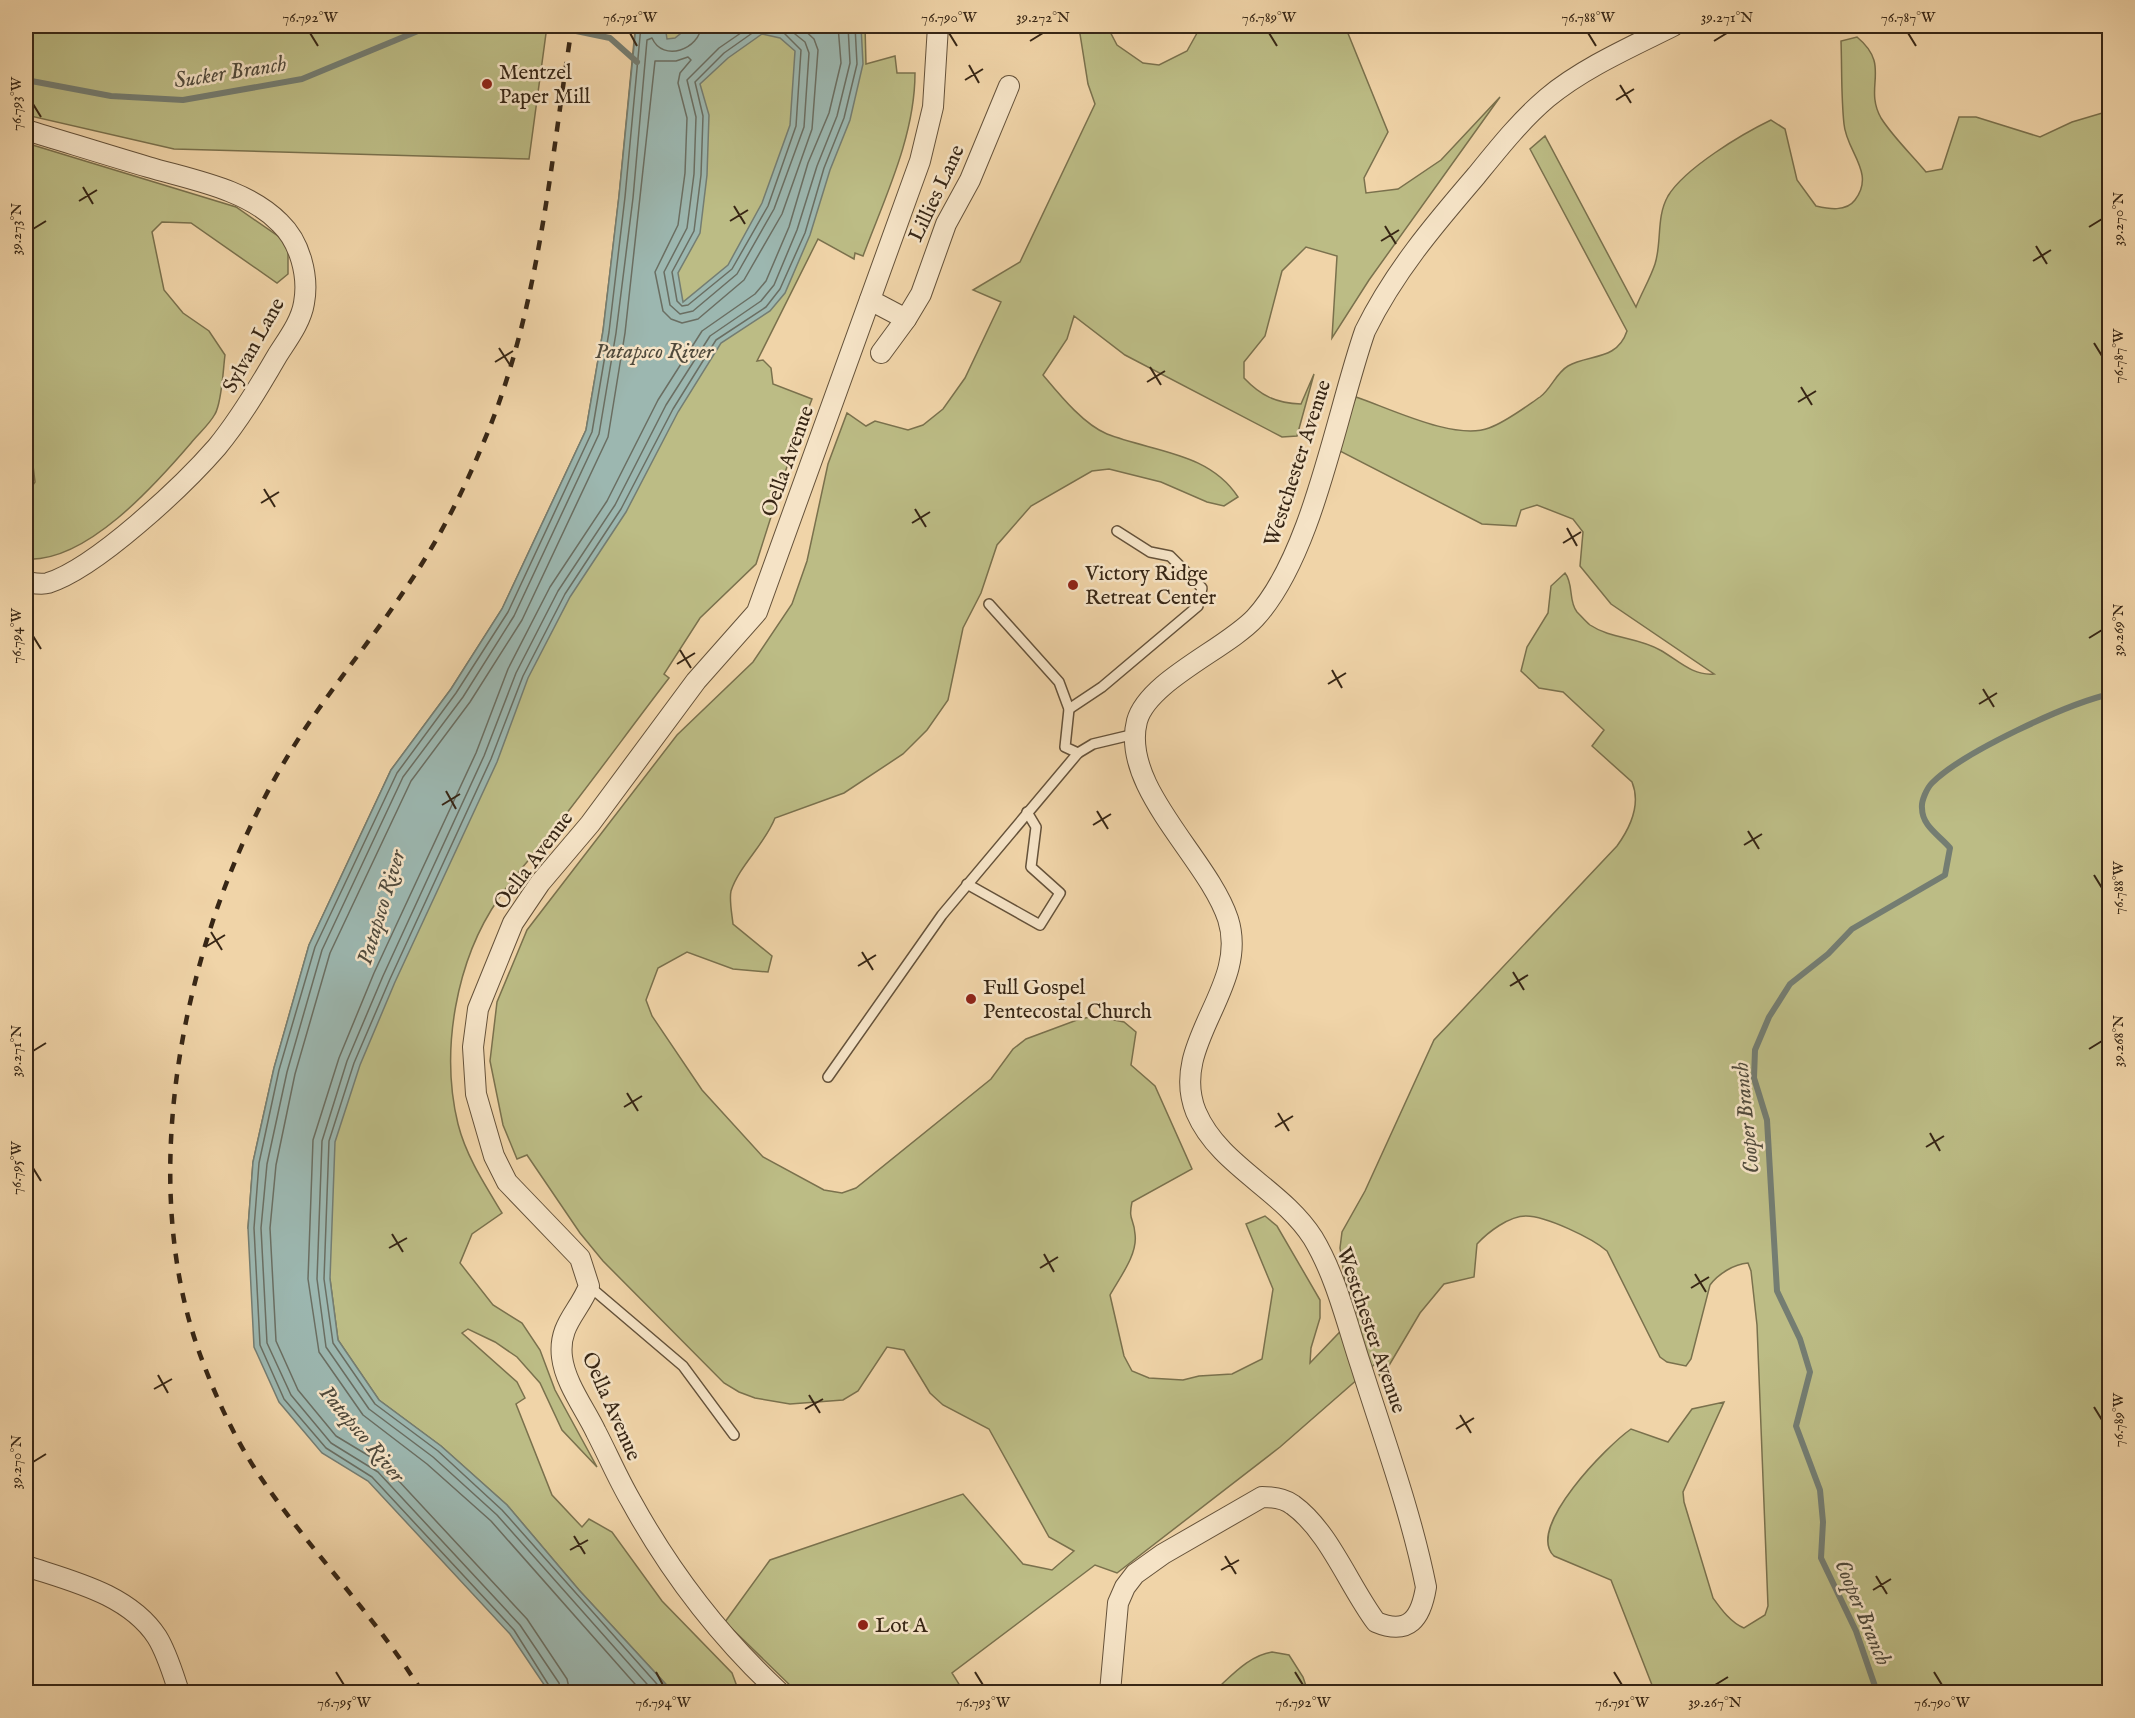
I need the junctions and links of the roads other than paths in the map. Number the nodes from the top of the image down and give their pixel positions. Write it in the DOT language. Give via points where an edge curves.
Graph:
graph roads {
  1 [pos="938,26"];
  2 [pos="1673,26"];
  3 [pos="1009,86"];
  4 [pos="26,130"];
  5 [pos="870,300"];
  6 [pos="906,319"];
  7 [pos="881,353"];
  8 [pos="1117,531"];
  9 [pos="26,582"];
  10 [pos="989,604"];
  11 [pos="1069,710"];
  12 [pos="1135,734"];
  13 [pos="1078,753"];
  14 [pos="1027,812"];
  15 [pos="967,884"];
  16 [pos="828,1077"];
  17 [pos="589,1286"];
  18 [pos="734,1435"];
  19 [pos="26,1566"];
  20 [pos="179,1692"];
  21 [pos="779,1692"];
  22 [pos="1110,1692"];
  1 -- 5 [label="street, Oella Avenue" via="933,107"];
  2 -- 12 [label="street, Westchester Avenue" via="1581,75 1547,98 1513,132 1415,248 1380,300 1365,331 1301,539 1270,600 1231,639 1152,696 1138,715"];
  3 -- 6 [label="street, Lillies Lane" via="970,180 946,224 921,294"];
  4 -- 9 [label="street, Sylvan Lane" via="214,187 259,205 282,224 298,250 304,303 296,325 243,411 217,447 182,483 76,571 45,584"];
  5 -- 6 [label="street"];
  5 -- 17 [label="street, Oella Avenue" via="757,612 696,681 590,824 540,883 513,923 478,1009 473,1047 476,1094 495,1156 507,1182 580,1258"];
  6 -- 7 [label="street, Lillies Lane"];
  8 -- 11 [label="lane" via="1150,552 1170,556 1202,588 1198,606"];
  10 -- 11 [label="lane" via="1059,682"];
  11 -- 13 [label="lane" via="1065,747"];
  12 -- 13 [label="lane" via="1093,744"];
  12 -- 22 [label="street, Westchester Avenue" via="1143,775 1221,905 1231,939 1226,979 1192,1056 1190,1085 1195,1110 1208,1134 1230,1158 1311,1236 1339,1299 1426,1587 1417,1618 1390,1628 1376,1622 1307,1517 1292,1503 1262,1497 1163,1554 1125,1587 1118,1603"];
  13 -- 14 [label="lane"];
  14 -- 15 [label="lane"];
  14 -- 15 [label="lane" via="1036,827 1031,867 1060,893 1040,925"];
  15 -- 16 [label="lane"];
  17 -- 18 [label="lane" via="683,1366"];
  17 -- 21 [label="street, Oella Avenue" via="566,1323 562,1357 569,1379 618,1477 658,1545 700,1607"];
  19 -- 20 [label="street" via="94,1589 129,1609 156,1636"];
}
